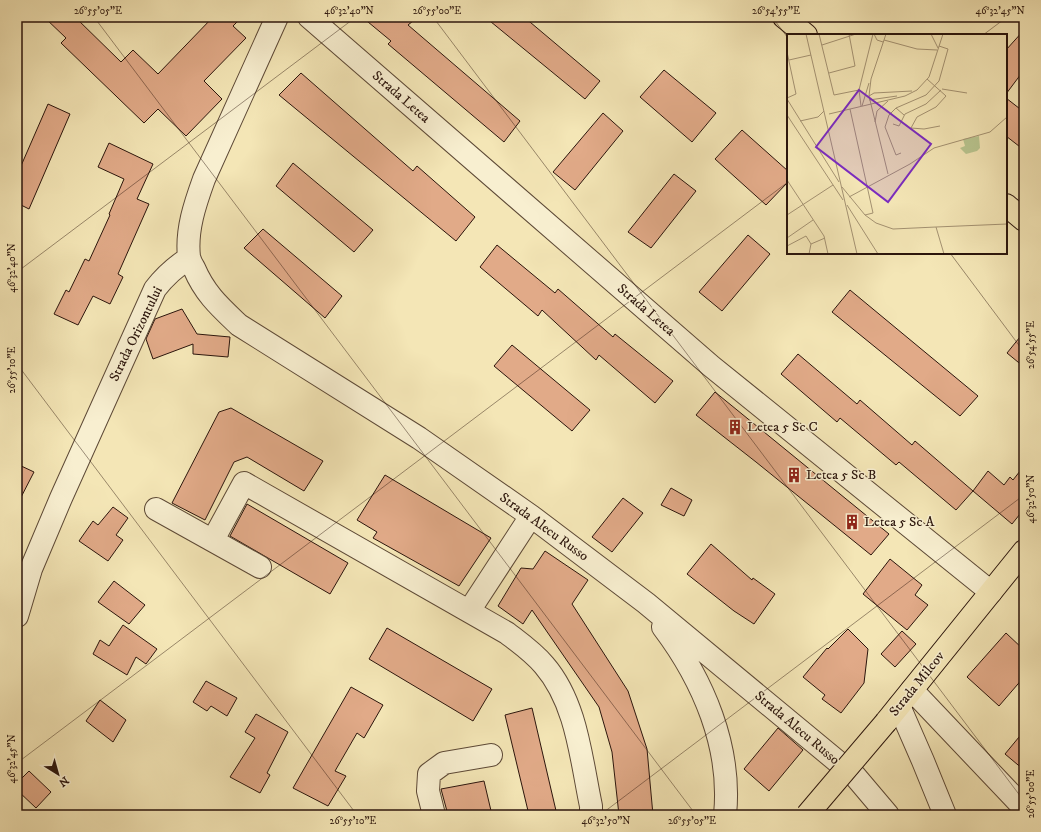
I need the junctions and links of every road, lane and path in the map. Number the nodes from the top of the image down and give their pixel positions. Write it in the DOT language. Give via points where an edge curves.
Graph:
graph roads {
  1 [pos="277,17"];
  2 [pos="309,17"];
  3 [pos="784,17"];
  4 [pos="805,34"];
  5 [pos="1007,206"];
  6 [pos="1024,220"];
  7 [pos="189,258"];
  8 [pos="156,509"];
  9 [pos="531,516"];
  10 [pos="212,540"];
  11 [pos="1024,551"];
  12 [pos="260,567"];
  13 [pos="991,592"];
  14 [pos="646,603"];
  15 [pos="468,611"];
  16 [pos="17,616"];
  17 [pos="899,706"];
  18 [pos="491,756"];
  19 [pos="1024,808"];
  20 [pos="885,813"];
  21 [pos="434,815"];
  22 [pos="591,815"];
  23 [pos="725,815"];
  24 [pos="807,815"];
  25 [pos="945,815"];
  1 -- 7 [label="street" via="194,205 189,229"];
  2 -- 13 [label="street, Strada Letea" via="716,370"];
  3 -- 4 [label="main road"];
  5 -- 6 [label="main road"];
  7 -- 9 [label="street, Strada Alecu Russo" via="199,279 215,302 240,325 419,438"];
  7 -- 16 [label="street, Strada Orizontului" via="166,276 155,289 61,498 32,569"];
  8 -- 10 [label="street"];
  9 -- 14 [label="street, Strada Alecu Russo"];
  9 -- 15 [label="street"];
  10 -- 12 [label="street"];
  10 -- 15 [label="street" via="244,483"];
  11 -- 13 [label="main road, Strada Milcov"];
  13 -- 17 [label="main road, Strada Milcov"];
  14 -- 20 [label="street, Strada Alecu Russo" via="855,776"];
  14 -- 23 [label="street" via="674,642 700,687 714,720 724,762 727,800"];
  15 -- 22 [label="street" via="528,648 545,666 560,689 572,714"];
  17 -- 19 [label="street"];
  17 -- 24 [label="main road, Strada Milcov, bridge"];
  17 -- 25 [label="street"];
  18 -- 21 [label="street" via="444,763 429,774 428,791"];
}
